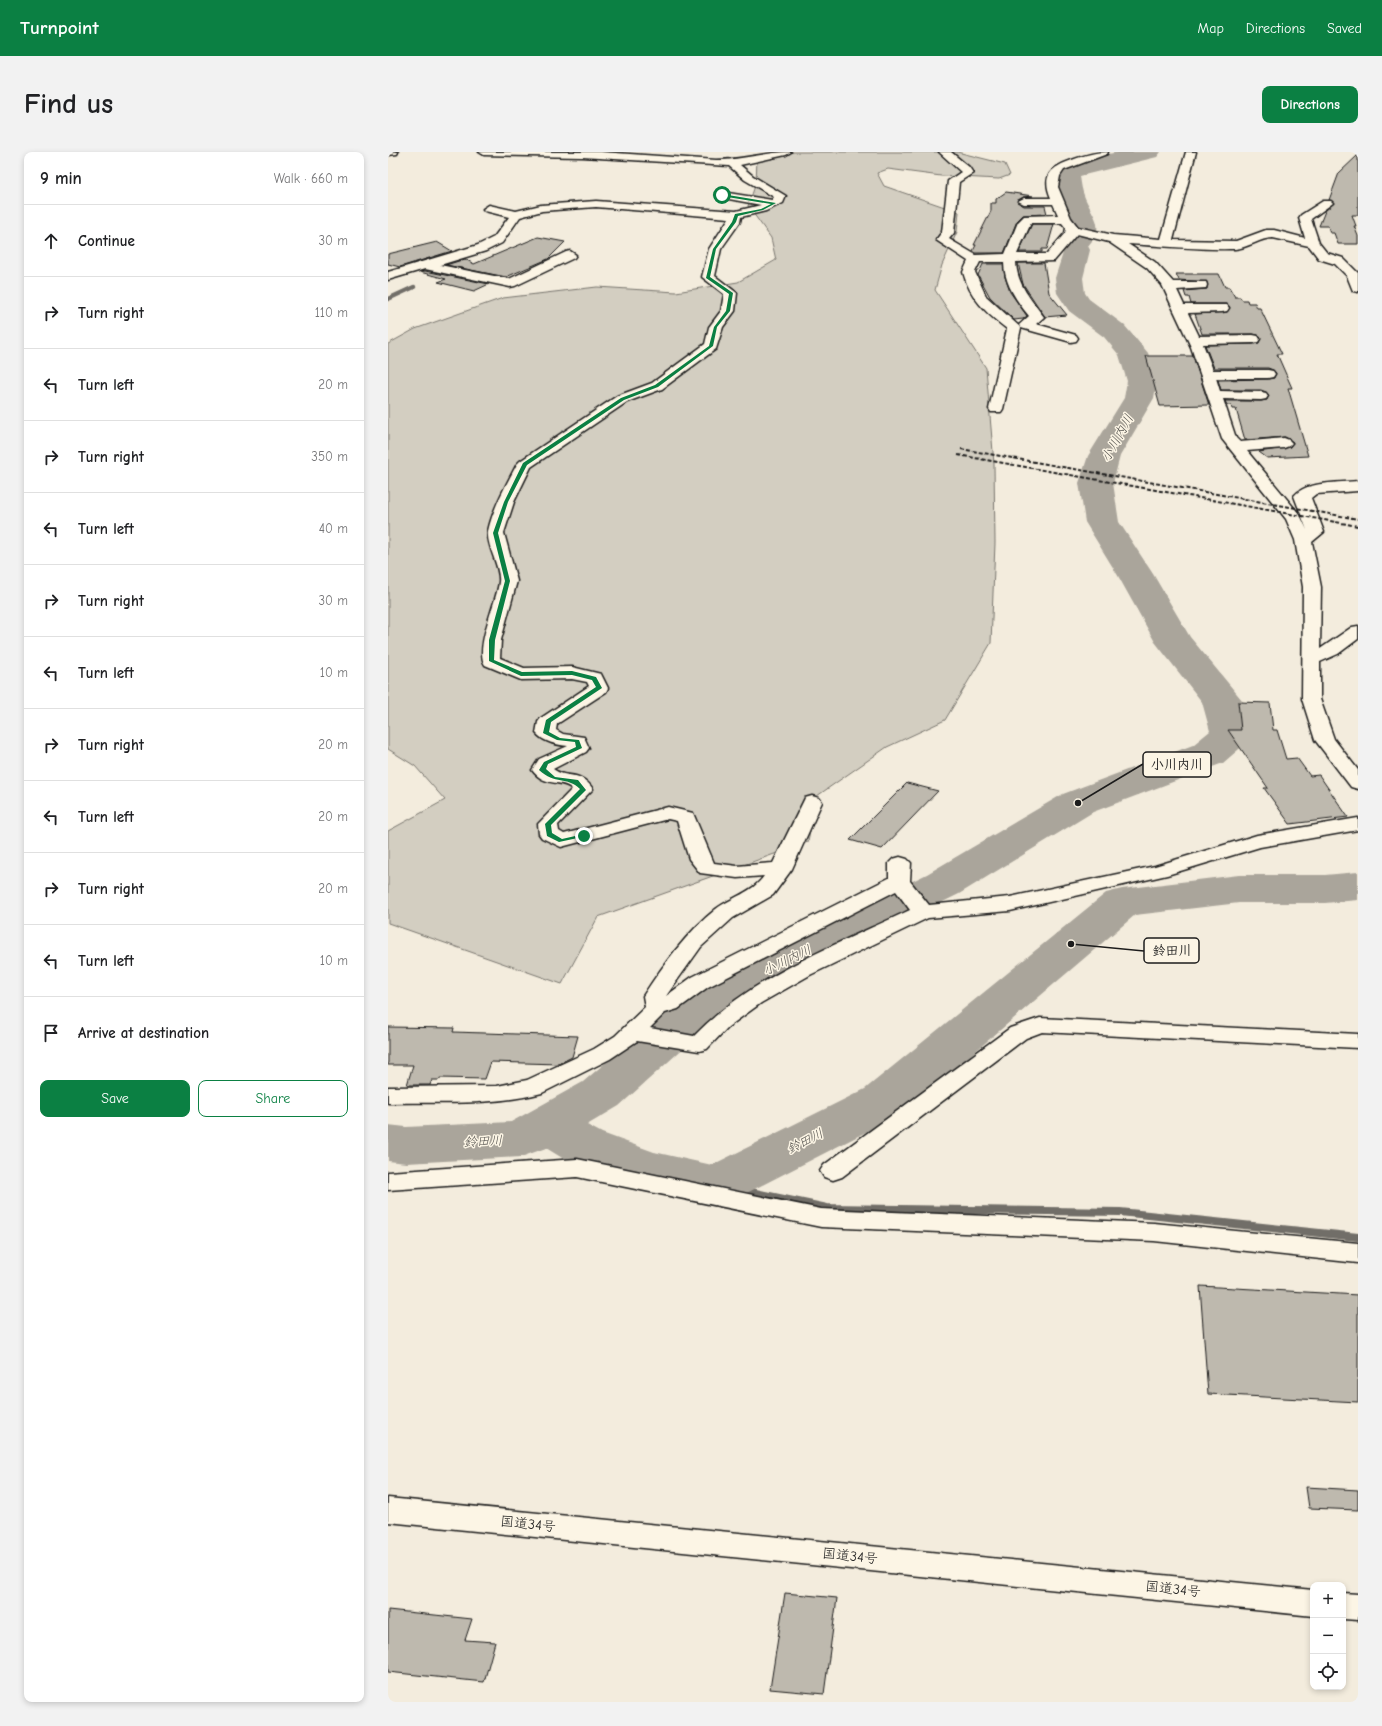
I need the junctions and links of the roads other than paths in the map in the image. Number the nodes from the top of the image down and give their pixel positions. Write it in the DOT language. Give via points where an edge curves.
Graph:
graph roads {
  1 [pos="388,152"];
  2 [pos="393,152"];
  3 [pos="484,152"];
  4 [pos="599,152"];
  5 [pos="743,152"];
  6 [pos="786,152"];
  7 [pos="944,152"];
  8 [pos="1103,152"];
  9 [pos="1191,152"];
  10 [pos="582,154"];
  11 [pos="732,163"];
  12 [pos="722,195"];
  13 [pos="1024,201"];
  14 [pos="1058,201"];
  15 [pos="774,203"];
  16 [pos="1327,203"];
  17 [pos="489,209"];
  18 [pos="516,215"];
  19 [pos="736,215"];
  20 [pos="1071,226"];
  21 [pos="1109,238"];
  22 [pos="1166,242"];
  23 [pos="1313,243"];
  24 [pos="570,255"];
  25 [pos="1010,259"];
  26 [pos="975,260"];
  27 [pos="1358,262"];
  28 [pos="426,265"];
  29 [pos="1353,275"];
  30 [pos="388,276"];
  31 [pos="1168,286"];
  32 [pos="1201,286"];
  33 [pos="1358,288"];
  34 [pos="1222,308"];
  35 [pos="1180,309"];
  36 [pos="1020,326"];
  37 [pos="1071,338"];
  38 [pos="1253,339"];
  39 [pos="1194,340"];
  40 [pos="1207,374"];
  41 [pos="1268,374"];
  42 [pos="1214,395"];
  43 [pos="1261,396"];
  44 [pos="996,409"];
  45 [pos="1284,443"];
  46 [pos="1236,446"];
  47 [pos="1358,486"];
  48 [pos="1303,540"];
  49 [pos="1358,631"];
  50 [pos="1312,660"];
  51 [pos="1358,782"];
  52 [pos="812,802"];
  53 [pos="1358,824"];
  54 [pos="780,869"];
  55 [pos="922,910"];
  56 [pos="657,1008"];
  57 [pos="635,1033"];
  58 [pos="1358,1041"];
  59 [pos="388,1095"];
  60 [pos="833,1172"];
  61 [pos="388,1181"];
  62 [pos="1358,1254"];
  63 [pos="388,1510"];
  64 [pos="1310,1603"];
  65 [pos="1346,1606"];
  66 [pos="1358,1607"];
  1 -- 2 [label="main road"];
  3 -- 10 [label="main road"];
  4 -- 10 [label="main road"];
  5 -- 11 [label="main road"];
  6 -- 11 [label="main road"];
  7 -- 26 [label="main road" via="965,169 966,173 954,181 948,233 942,240"];
  8 -- 14 [label="main road" via="1060,168 1054,176 1052,187"];
  9 -- 22 [label="main road"];
  10 -- 11 [label="main road"];
  11 -- 15 [label="main road" via="749,178 780,196 779,201"];
  12 -- 15 [label="main road"];
  13 -- 14 [label="main road"];
  14 -- 20 [label="main road"];
  15 -- 19 [label="main road" via="762,209"];
  16 -- 23 [label="main road" via="1302,213"];
  17 -- 18 [label="main road"];
  18 -- 19 [label="main road" via="540,208 596,204"];
  18 -- 28 [label="main road" via="498,240 482,248"];
  19 -- 54 [label="main road" via="715,249 708,278 731,293 728,311 716,327 711,346 657,386 622,399 525,464 506,502 496,533 508,581 492,640 491,661 521,674 572,673 594,678 599,688 548,722 546,733 559,739 577,741 579,748 546,763 542,770 553,778 576,782 583,790 548,824 549,834 561,841 668,813 686,817 700,859 707,869 737,872"];
  20 -- 21 [label="main road"];
  20 -- 25 [label="main road" via="1070,234 1050,258"];
  20 -- 25 [label="main road" via="1028,219 1024,222"];
  21 -- 22 [label="main road"];
  21 -- 31 [label="main road" via="1151,265"];
  22 -- 23 [label="main road" via="1237,245 1266,234 1274,234"];
  23 -- 29 [label="main road" via="1323,256 1339,261"];
  24 -- 28 [label="main road" via="510,283"];
  25 -- 26 [label="main road"];
  25 -- 36 [label="main road" via="1014,281 1022,300 1037,316"];
  26 -- 36 [label="main road" via="969,272 972,285 984,305"];
  27 -- 29 [label="main road"];
  28 -- 30 [label="main road"];
  29 -- 33 [label="main road"];
  31 -- 32 [label="main road"];
  31 -- 35 [label="main road"];
  34 -- 35 [label="main road"];
  35 -- 39 [label="main road"];
  36 -- 37 [label="main road"];
  36 -- 44 [label="main road"];
  38 -- 39 [label="main road"];
  39 -- 40 [label="main road"];
  40 -- 41 [label="main road"];
  40 -- 42 [label="main road"];
  42 -- 43 [label="main road"];
  42 -- 46 [label="main road" via="1229,439"];
  45 -- 46 [label="main road"];
  46 -- 48 [label="main road" via="1269,477 1294,518"];
  47 -- 48 [label="main road" via="1312,490 1302,496 1316,532"];
  48 -- 50 [label="main road" via="1312,587"];
  49 -- 50 [label="main road" via="1332,650"];
  50 -- 51 [label="main road" via="1311,699 1325,740"];
  52 -- 54 [label="main road"];
  53 -- 55 [label="main road" via="1257,841 1160,871 1010,904"];
  54 -- 56 [label="main road" via="765,890 726,913 693,942 654,996"];
  55 -- 56 [label="main road" via="900,872 700,982 670,1004"];
  55 -- 57 [label="main road" via="752,998 720,1022 699,1044"];
  56 -- 57 [label="main road"];
  57 -- 59 [label="main road" via="602,1054 533,1087 497,1094"];
  58 -- 60 [label="main road" via="1040,1025 1018,1034"];
  61 -- 62 [label="main road" via="577,1168 821,1218 1154,1232"];
  63 -- 64 [label="main road, 国道34号"];
  65 -- 66 [label="main road"];
}
